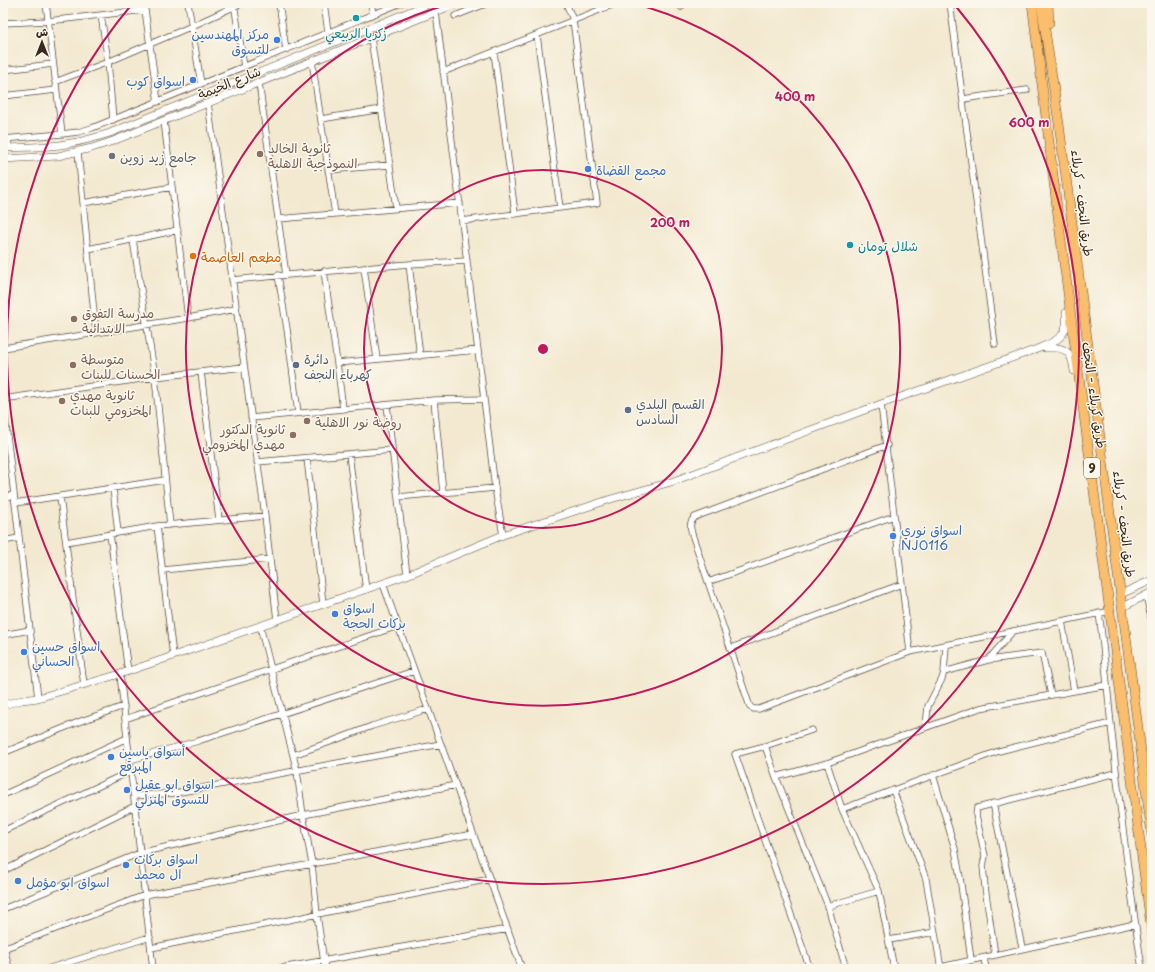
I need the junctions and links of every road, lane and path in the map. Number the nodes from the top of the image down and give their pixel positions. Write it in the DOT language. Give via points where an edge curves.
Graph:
graph roads {
  1 [pos="46,3"];
  2 [pos="144,3"];
  3 [pos="188,3"];
  4 [pos="242,3"];
  5 [pos="279,3"];
  6 [pos="324,3"];
  7 [pos="371,3"];
  8 [pos="401,3"];
  9 [pos="431,3"];
  10 [pos="458,3"];
  11 [pos="488,3"];
  12 [pos="566,3"];
  13 [pos="617,3"];
  14 [pos="950,3"];
  15 [pos="1026,3"];
  16 [pos="1032,3"];
  17 [pos="1041,3"];
  18 [pos="1048,3"];
  19 [pos="235,5"];
  20 [pos="145,10"];
  21 [pos="436,12"];
  22 [pos="373,14"];
  23 [pos="101,15"];
  24 [pos="454,16"];
  25 [pos="573,20"];
  26 [pos="48,21"];
  27 [pos="3,23"];
  28 [pos="376,25"];
  29 [pos="192,26"];
  30 [pos="328,32"];
  31 [pos="537,35"];
  32 [pos="368,39"];
  33 [pos="336,42"];
  34 [pos="149,44"];
  35 [pos="286,50"];
  36 [pos="494,52"];
  37 [pos="323,57"];
  38 [pos="108,62"];
  39 [pos="312,62"];
  40 [pos="53,64"];
  41 [pos="1051,66"];
  42 [pos="244,67"];
  43 [pos="1040,68"];
  44 [pos="3,70"];
  45 [pos="443,72"];
  46 [pos="55,82"];
  47 [pos="259,83"];
  48 [pos="201,84"];
  49 [pos="56,90"];
  50 [pos="1027,90"];
  51 [pos="3,96"];
  52 [pos="962,99"];
  53 [pos="158,102"];
  54 [pos="208,103"];
  55 [pos="382,109"];
  56 [pos="320,119"];
  57 [pos="113,120"];
  58 [pos="164,121"];
  59 [pos="62,134"];
  60 [pos="5,139"];
  61 [pos="5,148"];
  62 [pos="78,152"];
  63 [pos="3,159"];
  64 [pos="390,165"];
  65 [pos="328,170"];
  66 [pos="172,187"];
  67 [pos="83,202"];
  68 [pos="460,202"];
  69 [pos="396,208"];
  70 [pos="560,208"];
  71 [pos="515,213"];
  72 [pos="335,214"];
  73 [pos="278,219"];
  74 [pos="462,221"];
  75 [pos="178,230"];
  76 [pos="1060,232"];
  77 [pos="133,240"];
  78 [pos="88,249"];
  79 [pos="467,261"];
  80 [pos="408,264"];
  81 [pos="364,268"];
  82 [pos="324,271"];
  83 [pos="278,275"];
  84 [pos="286,275"];
  85 [pos="232,280"];
  86 [pos="236,309"];
  87 [pos="188,318"];
  88 [pos="146,325"];
  89 [pos="96,333"];
  90 [pos="995,344"];
  91 [pos="3,348"];
  92 [pos="1037,349"];
  93 [pos="478,350"];
  94 [pos="420,356"];
  95 [pos="377,360"];
  96 [pos="338,363"];
  97 [pos="244,367"];
  98 [pos="201,372"];
  99 [pos="155,378"];
  100 [pos="484,399"];
  101 [pos="3,400"];
  102 [pos="434,400"];
  103 [pos="882,404"];
  104 [pos="387,405"];
  105 [pos="343,409"];
  106 [pos="298,413"];
  107 [pos="251,418"];
  108 [pos="1088,443"];
  109 [pos="887,445"];
  110 [pos="6,450"];
  111 [pos="392,450"];
  112 [pos="349,454"];
  113 [pos="307,458"];
  114 [pos="257,462"];
  115 [pos="166,480"];
  116 [pos="113,488"];
  117 [pos="495,488"];
  118 [pos="443,492"];
  119 [pos="14,495"];
  120 [pos="398,496"];
  121 [pos="3,497"];
  122 [pos="60,497"];
  123 [pos="15,503"];
  124 [pos="265,516"];
  125 [pos="894,516"];
  126 [pos="219,520"];
  127 [pos="170,525"];
  128 [pos="157,526"];
  129 [pos="118,533"];
  130 [pos="110,534"];
  131 [pos="503,535"];
  132 [pos="19,538"];
  133 [pos="3,541"];
  134 [pos="66,542"];
  135 [pos="270,559"];
  136 [pos="163,570"];
  137 [pos="407,575"];
  138 [pos="1152,580"];
  139 [pos="708,582"];
  140 [pos="383,584"];
  141 [pos="902,584"];
  142 [pos="1134,588"];
  143 [pos="366,590"];
  144 [pos="1121,594"];
  145 [pos="1149,594"];
  146 [pos="1136,600"];
  147 [pos="323,604"];
  148 [pos="1123,607"];
  149 [pos="1111,611"];
  150 [pos="1099,613"];
  151 [pos="277,620"];
  152 [pos="1062,621"];
  153 [pos="1152,622"];
  154 [pos="260,626"];
  155 [pos="398,626"];
  156 [pos="30,630"];
  157 [pos="1013,631"];
  158 [pos="3,635"];
  159 [pos="946,646"];
  160 [pos="730,648"];
  161 [pos="910,652"];
  162 [pos="173,656"];
  163 [pos="988,660"];
  164 [pos="271,670"];
  165 [pos="414,671"];
  166 [pos="128,672"];
  167 [pos="944,672"];
  168 [pos="120,674"];
  169 [pos="84,685"];
  170 [pos="1108,685"];
  171 [pos="1074,691"];
  172 [pos="1051,695"];
  173 [pos="38,698"];
  174 [pos="3,706"];
  175 [pos="124,706"];
  176 [pos="428,709"];
  177 [pos="282,714"];
  178 [pos="125,719"];
  179 [pos="1111,724"];
  180 [pos="926,728"];
  181 [pos="812,730"];
  182 [pos="127,738"];
  183 [pos="441,744"];
  184 [pos="765,746"];
  185 [pos="3,753"];
  186 [pos="293,755"];
  187 [pos="130,760"];
  188 [pos="827,763"];
  189 [pos="131,771"];
  190 [pos="297,771"];
  191 [pos="1116,772"];
  192 [pos="933,775"];
  193 [pos="776,777"];
  194 [pos="456,785"];
  195 [pos="893,790"];
  196 [pos="3,795"];
  197 [pos="134,796"];
  198 [pos="993,803"];
  199 [pos="135,806"];
  200 [pos="842,809"];
  201 [pos="303,815"];
  202 [pos="3,831"];
  203 [pos="473,834"];
  204 [pos="1152,835"];
  205 [pos="140,852"];
  206 [pos="312,864"];
  207 [pos="3,871"];
  208 [pos="490,879"];
  209 [pos="879,891"];
  210 [pos="145,895"];
  211 [pos="828,906"];
  212 [pos="3,909"];
  213 [pos="317,914"];
  214 [pos="1135,924"];
  215 [pos="508,929"];
  216 [pos="935,932"];
  217 [pos="1152,933"];
  218 [pos="150,937"];
  219 [pos="889,940"];
  220 [pos="3,942"];
  221 [pos="151,948"];
  222 [pos="1022,948"];
  223 [pos="4,949"];
  224 [pos="995,955"];
  225 [pos="984,958"];
  226 [pos="971,960"];
  227 [pos="324,961"];
  228 [pos="941,968"];
  229 [pos="9,969"];
  230 [pos="47,969"];
  231 [pos="153,969"];
  232 [pos="275,969"];
  233 [pos="325,969"];
  234 [pos="522,969"];
  235 [pos="810,969"];
  236 [pos="846,969"];
  237 [pos="894,969"];
  238 [pos="986,969"];
  239 [pos="1142,969"];
  1 -- 26 [label="street"];
  2 -- 20 [label="street"];
  3 -- 29 [label="street"];
  4 -- 19 [label="street"];
  5 -- 35 [label="street"];
  6 -- 30 [label="street"];
  7 -- 22 [label="street"];
  8 -- 22 [label="street"];
  9 -- 28 [label="street, شارع الخيمة"];
  10 -- 21 [label="street, شارع الخيمة"];
  11 -- 24 [label="street"];
  12 -- 25 [label="street"];
  13 -- 25 [label="street"];
  14 -- 52 [label="street"];
  15 -- 43 [label="highway"];
  16 -- 43 [label="highway, طريق کربلاء - النجف / 9"];
  17 -- 41 [label="highway, طريق النجف - کربلاء / 9"];
  18 -- 41 [label="highway"];
  19 -- 29 [label="street"];
  19 -- 42 [label="street"];
  20 -- 23 [label="street"];
  20 -- 34 [label="street"];
  21 -- 32 [label="street, شارع الخيمة"];
  21 -- 45 [label="street"];
  22 -- 30 [label="street"];
  23 -- 26 [label="street"];
  23 -- 38 [label="street"];
  25 -- 31 [label="street"];
  25 -- 70 [label="street" via="597,203"];
  26 -- 27 [label="street"];
  26 -- 40 [label="street"];
  28 -- 32 [label="street" via="362,34 362,38"];
  28 -- 33 [label="street, شارع الخيمة"];
  29 -- 34 [label="street"];
  29 -- 48 [label="street"];
  30 -- 35 [label="street"];
  31 -- 36 [label="street"];
  31 -- 70 [label="street"];
  32 -- 37 [label="street, شارع الخيمة"];
  32 -- 55 [label="street"];
  33 -- 37 [label="street" via="340,43 340,48"];
  33 -- 61 [label="street, شارع الخيمة" via="110,133 70,144"];
  34 -- 38 [label="street"];
  34 -- 53 [label="street"];
  35 -- 42 [label="street"];
  36 -- 45 [label="street"];
  36 -- 71 [label="street"];
  37 -- 39 [label="street, شارع الخيمة"];
  38 -- 46 [label="street"];
  38 -- 57 [label="street"];
  39 -- 47 [label="street, شارع الخيمة"];
  39 -- 56 [label="street"];
  40 -- 44 [label="street"];
  40 -- 46 [label="street"];
  41 -- 144 [label="highway, طريق النجف - کربلاء / 9"];
  42 -- 48 [label="street"];
  43 -- 76 [label="highway, طريق کربلاء - النجف / 9"];
  45 -- 68 [label="street"];
  46 -- 49 [label="street"];
  47 -- 54 [label="street, شارع الخيمة"];
  47 -- 73 [label="street"];
  48 -- 53 [label="street"];
  49 -- 51 [label="street"];
  49 -- 59 [label="street"];
  50 -- 52 [label="street"];
  52 -- 90 [label="street"];
  53 -- 57 [label="street"];
  54 -- 58 [label="street, شارع الخيمة"];
  54 -- 85 [label="street"];
  55 -- 56 [label="street"];
  55 -- 64 [label="street"];
  56 -- 65 [label="street"];
  57 -- 59 [label="street" via="85,130"];
  58 -- 62 [label="street, شارع الخيمة"];
  58 -- 66 [label="street"];
  59 -- 60 [label="street"];
  60 -- 61 [label="street"];
  62 -- 63 [label="street, شارع الخيمة" via="58,156"];
  62 -- 67 [label="street"];
  64 -- 65 [label="street"];
  64 -- 69 [label="street"];
  65 -- 72 [label="street"];
  66 -- 67 [label="street"];
  66 -- 75 [label="street"];
  67 -- 78 [label="street"];
  68 -- 69 [label="street"];
  68 -- 74 [label="street"];
  69 -- 72 [label="street"];
  70 -- 71 [label="street"];
  71 -- 74 [label="street"];
  72 -- 73 [label="street"];
  73 -- 84 [label="street"];
  74 -- 79 [label="street"];
  75 -- 77 [label="street"];
  75 -- 87 [label="street"];
  76 -- 92 [label="street" via="1067,328 1058,341"];
  76 -- 108 [label="highway, طريق کربلاء - النجف / 9"];
  77 -- 78 [label="street"];
  77 -- 88 [label="street"];
  78 -- 89 [label="street"];
  79 -- 80 [label="street"];
  79 -- 93 [label="street"];
  80 -- 81 [label="street"];
  80 -- 94 [label="street"];
  81 -- 82 [label="street"];
  81 -- 95 [label="street"];
  82 -- 84 [label="street"];
  82 -- 96 [label="street"];
  83 -- 84 [label="street"];
  83 -- 85 [label="street"];
  83 -- 106 [label="street"];
  85 -- 86 [label="street"];
  86 -- 87 [label="street"];
  86 -- 97 [label="street"];
  87 -- 88 [label="street"];
  88 -- 89 [label="street"];
  88 -- 99 [label="street"];
  89 -- 91 [label="street"];
  92 -- 103 [label="street"];
  92 -- 108 [label="street" via="1057,347 1066,350 1070,355 1074,366 1080,414"];
  93 -- 94 [label="street"];
  93 -- 100 [label="street"];
  94 -- 95 [label="street"];
  95 -- 96 [label="street"];
  96 -- 105 [label="street"];
  97 -- 98 [label="street"];
  97 -- 107 [label="street"];
  98 -- 99 [label="street"];
  98 -- 126 [label="street"];
  99 -- 101 [label="street"];
  99 -- 115 [label="street"];
  100 -- 102 [label="street"];
  100 -- 117 [label="street"];
  101 -- 110 [label="street"];
  102 -- 104 [label="street"];
  102 -- 118 [label="street"];
  103 -- 109 [label="street"];
  103 -- 131 [label="street" via="671,482"];
  104 -- 105 [label="street"];
  104 -- 111 [label="street"];
  105 -- 106 [label="street"];
  106 -- 107 [label="street"];
  107 -- 114 [label="street"];
  108 -- 149 [label="highway, طريق کربلاء - النجف / 9"];
  109 -- 125 [label="street"];
  109 -- 139 [label="street" via="695,517 690,526"];
  110 -- 119 [label="street"];
  111 -- 112 [label="street"];
  111 -- 120 [label="street"];
  112 -- 113 [label="street"];
  112 -- 143 [label="street"];
  113 -- 114 [label="street"];
  113 -- 147 [label="street"];
  114 -- 124 [label="street"];
  115 -- 116 [label="street"];
  115 -- 127 [label="street"];
  116 -- 122 [label="street"];
  116 -- 129 [label="street"];
  117 -- 118 [label="street"];
  117 -- 131 [label="street"];
  118 -- 120 [label="street"];
  119 -- 121 [label="street"];
  119 -- 123 [label="street"];
  120 -- 137 [label="street"];
  122 -- 123 [label="street"];
  122 -- 134 [label="street"];
  123 -- 132 [label="street"];
  124 -- 126 [label="street"];
  124 -- 135 [label="street"];
  125 -- 139 [label="street"];
  125 -- 141 [label="street"];
  126 -- 127 [label="street"];
  127 -- 128 [label="street"];
  128 -- 129 [label="street"];
  128 -- 136 [label="street"];
  129 -- 130 [label="street"];
  130 -- 134 [label="street"];
  130 -- 166 [label="street"];
  131 -- 137 [label="street"];
  132 -- 133 [label="street"];
  132 -- 156 [label="street"];
  134 -- 169 [label="street"];
  135 -- 136 [label="street"];
  135 -- 151 [label="street"];
  136 -- 162 [label="street"];
  137 -- 140 [label="street"];
  138 -- 142 [label="street"];
  139 -- 160 [label="street"];
  140 -- 143 [label="street"];
  140 -- 155 [label="street"];
  141 -- 160 [label="street"];
  141 -- 161 [label="street"];
  142 -- 144 [label="street"];
  142 -- 146 [label="street"];
  143 -- 147 [label="street"];
  144 -- 148 [label="highway, طريق النجف - کربلاء / 9"];
  145 -- 146 [label="street"];
  145 -- 153 [label="street"];
  146 -- 148 [label="street"];
  147 -- 151 [label="street"];
  148 -- 204 [label="highway, طريق النجف - کربلاء / 9"];
  149 -- 150 [label="street"];
  149 -- 217 [label="highway, طريق کربلاء - النجف / 9"];
  150 -- 152 [label="street"];
  150 -- 170 [label="street"];
  151 -- 154 [label="street"];
  152 -- 157 [label="street"];
  152 -- 171 [label="street"];
  154 -- 162 [label="street"];
  154 -- 164 [label="street"];
  155 -- 164 [label="street"];
  155 -- 165 [label="street"];
  156 -- 158 [label="street"];
  156 -- 173 [label="street"];
  157 -- 159 [label="street"];
  157 -- 163 [label="street"];
  159 -- 161 [label="street"];
  159 -- 167 [label="street"];
  160 -- 161 [label="street" via="750,707 754,709"];
  162 -- 166 [label="street"];
  163 -- 167 [label="street"];
  163 -- 172 [label="street" via="1042,653"];
  164 -- 177 [label="street"];
  164 -- 178 [label="street"];
  165 -- 176 [label="street"];
  165 -- 177 [label="street"];
  166 -- 168 [label="street"];
  167 -- 180 [label="street" via="928,706"];
  168 -- 169 [label="street"];
  168 -- 175 [label="street"];
  169 -- 173 [label="street"];
  170 -- 171 [label="street"];
  170 -- 179 [label="street"];
  171 -- 172 [label="street"];
  172 -- 180 [label="street" via="980,708"];
  173 -- 174 [label="street"];
  175 -- 178 [label="street"];
  175 -- 185 [label="street"];
  176 -- 183 [label="street"];
  176 -- 186 [label="street"];
  177 -- 186 [label="street"];
  177 -- 187 [label="street"];
  178 -- 182 [label="street"];
  179 -- 191 [label="street"];
  179 -- 192 [label="street" via="999,750"];
  180 -- 188 [label="street"];
  181 -- 184 [label="street"];
  182 -- 187 [label="street"];
  182 -- 196 [label="street"];
  183 -- 190 [label="street"];
  183 -- 194 [label="street"];
  184 -- 193 [label="street"];
  184 -- 235 [label="street" via="735,754"];
  186 -- 190 [label="street"];
  187 -- 189 [label="street"];
  188 -- 193 [label="street"];
  188 -- 200 [label="street"];
  189 -- 197 [label="street"];
  189 -- 202 [label="street"];
  190 -- 197 [label="street" via="175,793"];
  190 -- 201 [label="street"];
  191 -- 198 [label="street"];
  191 -- 214 [label="street"];
  192 -- 195 [label="street"];
  192 -- 226 [label="street" via="955,849"];
  193 -- 211 [label="street"];
  194 -- 201 [label="street"];
  194 -- 203 [label="street"];
  195 -- 200 [label="street"];
  195 -- 216 [label="street" via="926,879"];
  197 -- 199 [label="street"];
  198 -- 222 [label="street"];
  198 -- 224 [label="street" via="977,808 976,815 985,856 985,887"];
  199 -- 205 [label="street"];
  199 -- 207 [label="street"];
  200 -- 209 [label="street"];
  201 -- 205 [label="street"];
  201 -- 206 [label="street"];
  203 -- 206 [label="street"];
  203 -- 208 [label="street"];
  205 -- 210 [label="street"];
  205 -- 212 [label="street"];
  206 -- 210 [label="street"];
  206 -- 213 [label="street"];
  208 -- 213 [label="street"];
  208 -- 215 [label="street"];
  209 -- 211 [label="street"];
  209 -- 219 [label="street"];
  210 -- 218 [label="street"];
  210 -- 223 [label="street"];
  211 -- 236 [label="street"];
  213 -- 221 [label="street"];
  213 -- 227 [label="street"];
  214 -- 222 [label="street"];
  214 -- 239 [label="street"];
  215 -- 227 [label="street"];
  215 -- 234 [label="street"];
  216 -- 219 [label="street"];
  216 -- 228 [label="street"];
  218 -- 221 [label="street"];
  218 -- 230 [label="street"];
  219 -- 237 [label="street"];
  220 -- 223 [label="street"];
  221 -- 231 [label="street"];
  222 -- 224 [label="street"];
  223 -- 229 [label="street"];
  224 -- 225 [label="street"];
  225 -- 226 [label="street"];
  225 -- 238 [label="street"];
  226 -- 228 [label="street"];
  227 -- 232 [label="street"];
  227 -- 233 [label="street"];
}
